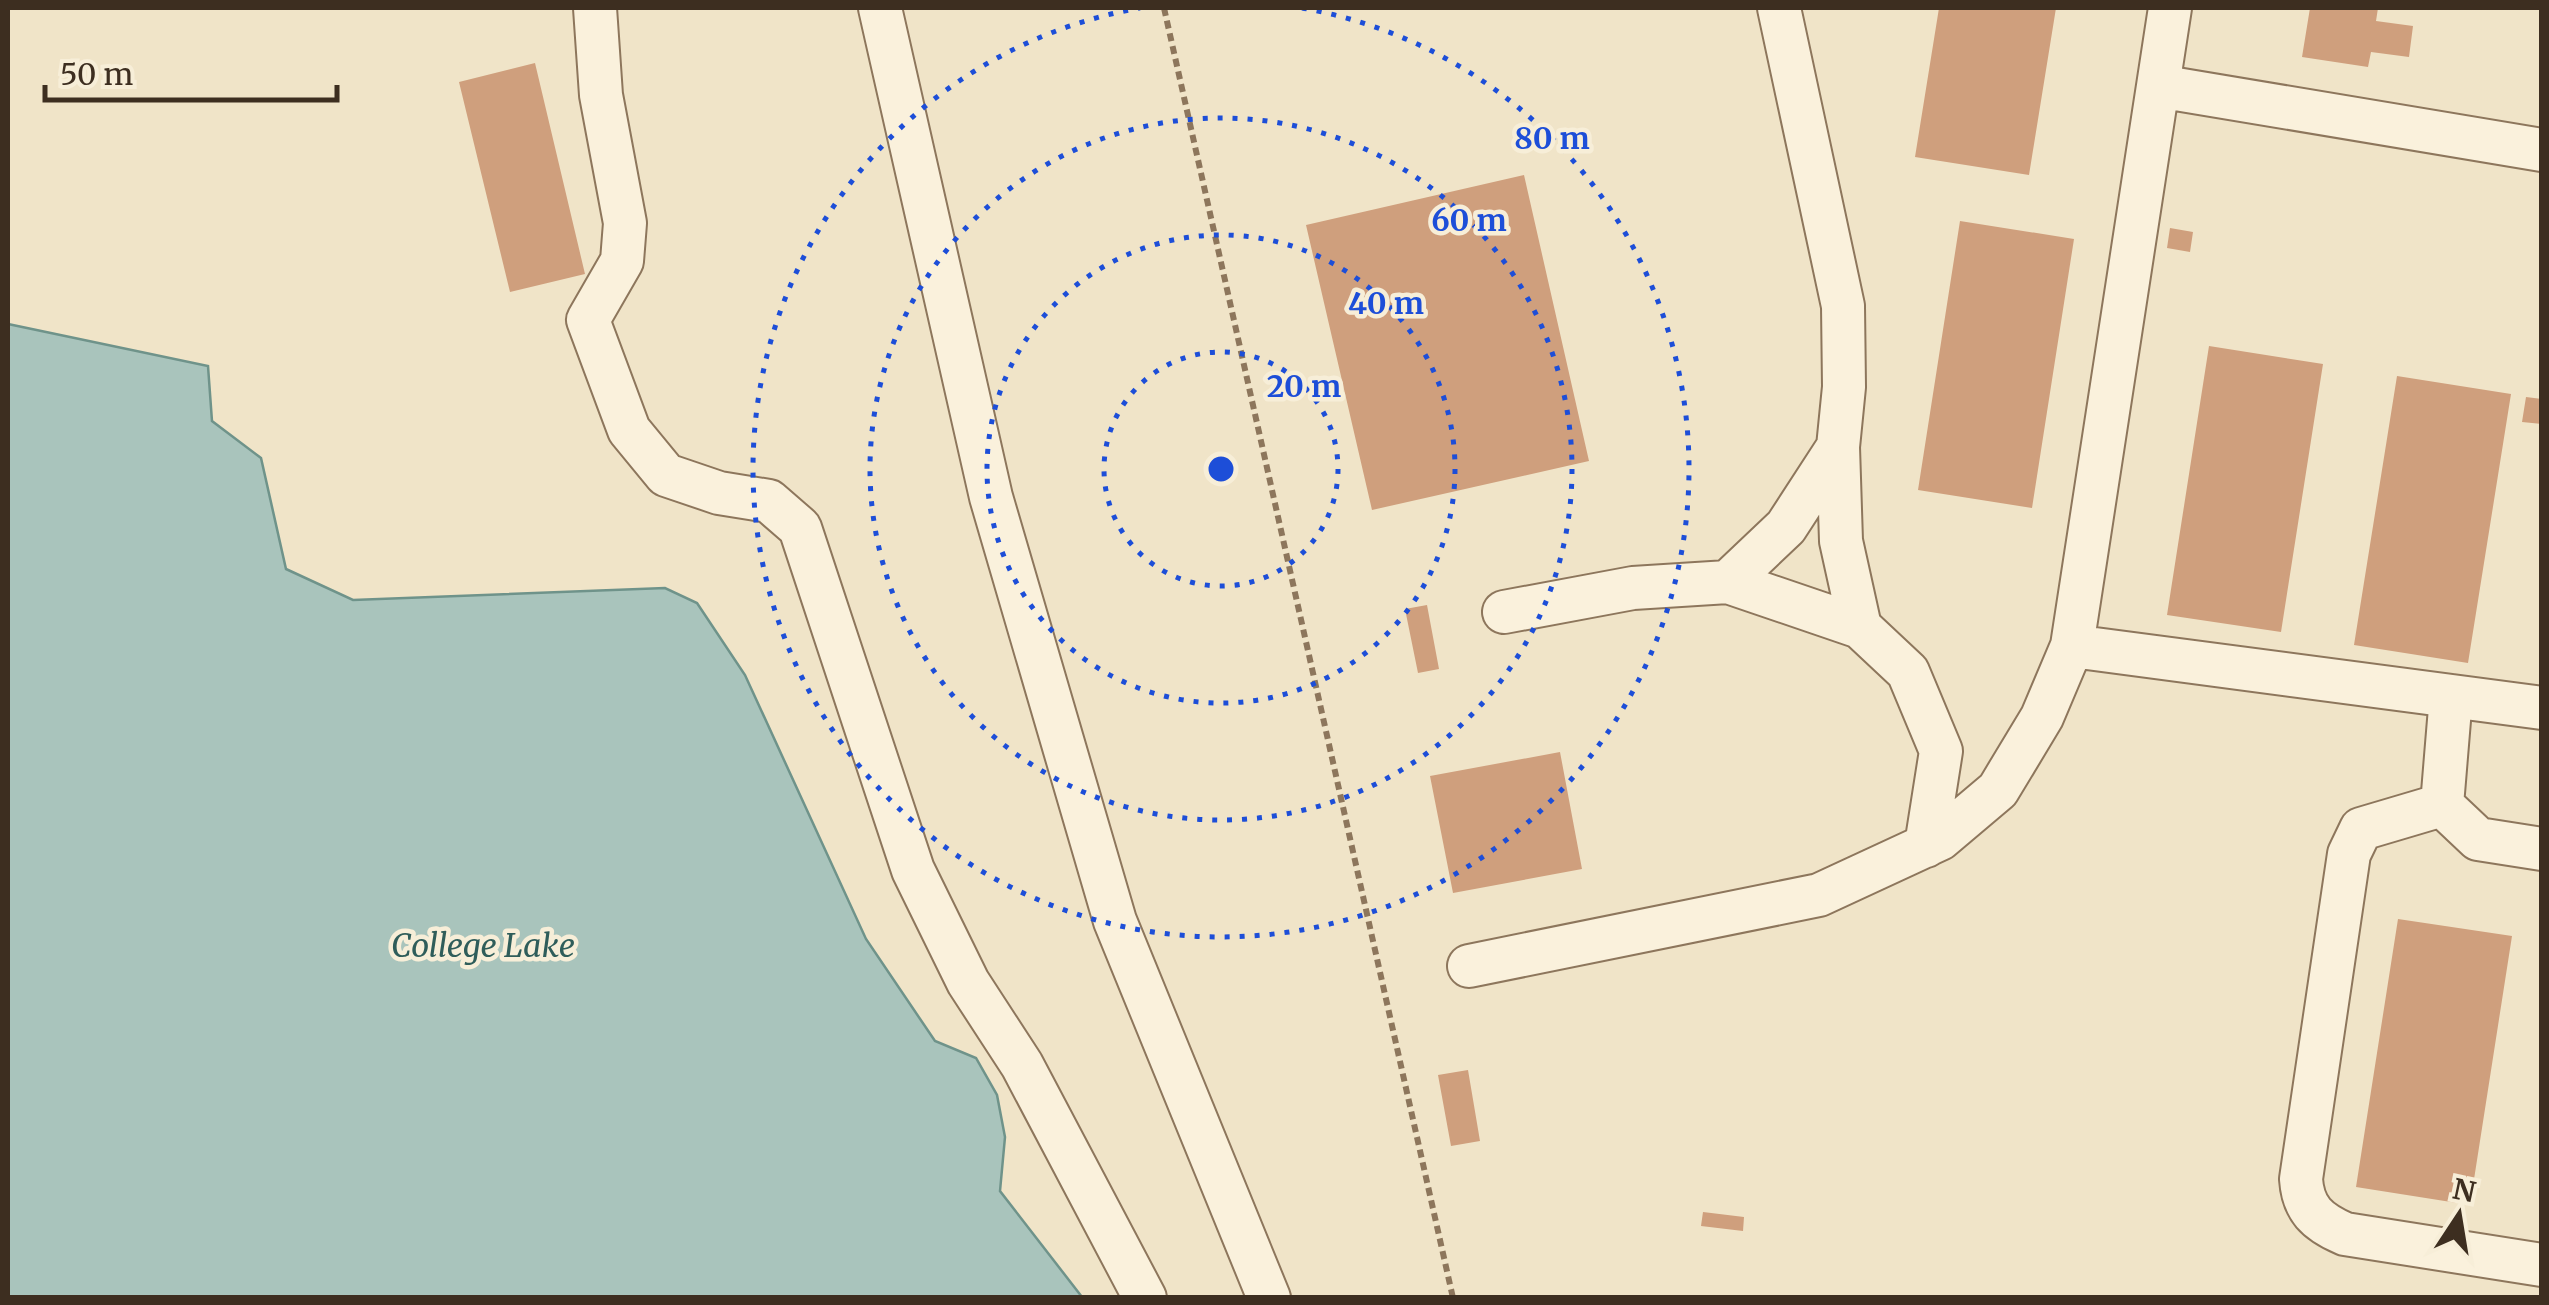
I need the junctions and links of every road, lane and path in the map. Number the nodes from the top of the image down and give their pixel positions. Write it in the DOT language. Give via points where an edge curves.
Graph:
graph roads {
  1 [pos="595,8"];
  2 [pos="880,8"];
  3 [pos="1164,8"];
  4 [pos="1779,8"];
  5 [pos="2170,8"];
  6 [pos="2158,86"];
  7 [pos="2542,150"];
  8 [pos="1838,446"];
  9 [pos="1728,582"];
  10 [pos="1504,612"];
  11 [pos="1860,627"];
  12 [pos="2072,646"];
  13 [pos="2451,696"];
  14 [pos="2542,708"];
  15 [pos="2442,805"];
  16 [pos="1926,846"];
  17 [pos="2542,849"];
  18 [pos="1469,966"];
  19 [pos="2542,1265"];
  20 [pos="1144,1298"];
  21 [pos="1269,1298"];
  22 [pos="1453,1298"];
  1 -- 20 [label="lane" via="600,95 625,223 622,261 588,320 629,430 666,475 769,502 800,528 913,870"];
  2 -- 21 [label="lane" via="991,498 1110,903"];
  3 -- 22 [label="path"];
  4 -- 8 [label="lane" via="1843,306"];
  5 -- 6 [label="lane"];
  6 -- 7 [label="lane"];
  6 -- 12 [label="lane"];
  8 -- 9 [label="lane" via="1786,527"];
  8 -- 11 [label="lane" via="1841,541"];
  9 -- 10 [label="lane" via="1633,588"];
  9 -- 11 [label="lane"];
  11 -- 16 [label="lane" via="1908,672 1941,751"];
  12 -- 13 [label="lane"];
  12 -- 16 [label="lane" via="2042,717 1998,790"];
  13 -- 14 [label="lane"];
  13 -- 15 [label="lane"];
  15 -- 17 [label="lane" via="2478,839"];
  15 -- 19 [label="lane" via="2361,828 2349,854 2302,1197 2324,1226 2344,1234"];
  16 -- 18 [label="lane" via="1819,895"];
}
